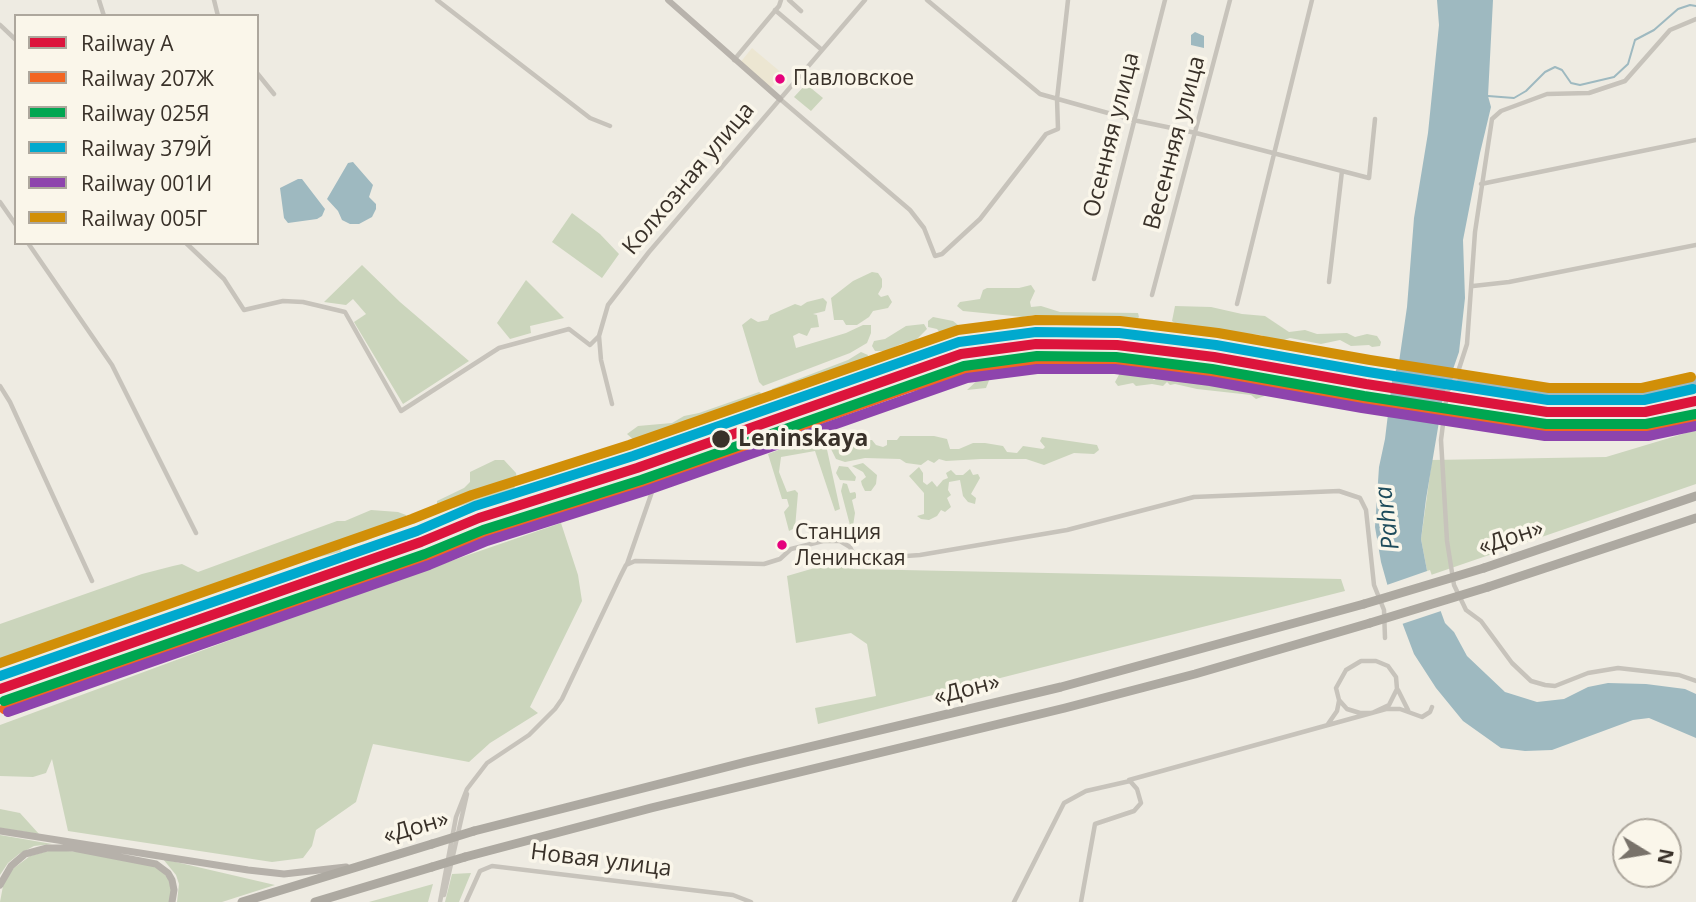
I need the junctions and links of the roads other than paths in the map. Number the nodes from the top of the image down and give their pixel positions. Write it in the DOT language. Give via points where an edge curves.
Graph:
graph roads {
  1 [pos="437,0"];
  2 [pos="668,0"];
  3 [pos="781,0"];
  4 [pos="789,0"];
  5 [pos="865,0"];
  6 [pos="928,0"];
  7 [pos="1068,0"];
  8 [pos="1165,0"];
  9 [pos="1230,0"];
  10 [pos="1312,0"];
  11 [pos="775,10"];
  12 [pos="802,11"];
  13 [pos="1696,19"];
  14 [pos="0,25"];
  15 [pos="14,38"];
  16 [pos="822,50"];
  17 [pos="734,60"];
  18 [pos="259,75"];
  19 [pos="274,94"];
  20 [pos="780,99"];
  21 [pos="1057,99"];
  22 [pos="1376,119"];
  23 [pos="1133,120"];
  24 [pos="610,126"];
  25 [pos="1196,133"];
  26 [pos="1696,140"];
  27 [pos="1274,153"];
  28 [pos="1342,171"];
  29 [pos="1481,184"];
  30 [pos="0,202"];
  31 [pos="14,222"];
  32 [pos="29,245"];
  33 [pos="188,245"];
  34 [pos="1696,245"];
  35 [pos="1094,279"];
  36 [pos="1329,282"];
  37 [pos="1472,286"];
  38 [pos="1152,295"];
  39 [pos="1237,304"];
  40 [pos="599,335"];
  41 [pos="0,386"];
  42 [pos="612,404"];
  43 [pos="654,486"];
  44 [pos="1696,496"];
  45 [pos="1696,518"];
  46 [pos="196,533"];
  47 [pos="626,565"];
  48 [pos="92,581"];
  49 [pos="1385,638"];
  50 [pos="1696,681"];
  51 [pos="1397,690"];
  52 [pos="1339,700"];
  53 [pos="1432,707"];
  54 [pos="1409,711"];
  55 [pos="1372,713"];
  56 [pos="1326,725"];
  57 [pos="1125,781"];
  58 [pos="0,831"];
  59 [pos="354,866"];
  60 [pos="0,885"];
  61 [pos="172,902"];
  62 [pos="242,902"];
  63 [pos="315,902"];
  64 [pos="441,902"];
  65 [pos="466,902"];
  66 [pos="751,902"];
  67 [pos="1014,902"];
  68 [pos="1080,902"];
  1 -- 24 [label="street" via="590,118"];
  2 -- 17 [label="street"];
  3 -- 11 [label="street"];
  4 -- 12 [label="street"];
  5 -- 16 [label="street, Колхозная улица"];
  6 -- 21 [label="street" via="1040,94"];
  7 -- 21 [label="street"];
  8 -- 23 [label="street, Осенняя улица"];
  9 -- 25 [label="street, Весенняя улица"];
  10 -- 27 [label="street"];
  11 -- 16 [label="street"];
  11 -- 17 [label="street"];
  13 -- 29 [label="street" via="1670,30 1625,80 1589,93 1548,94 1501,111 1492,119"];
  14 -- 15 [label="street"];
  16 -- 20 [label="street, Колхозная улица"];
  17 -- 20 [label="street"];
  18 -- 19 [label="street"];
  20 -- 21 [label="street" via="910,210 924,228 935,256 980,219 1046,134 1058,129"];
  20 -- 40 [label="street, Колхозная улица" via="637,266 608,305"];
  21 -- 23 [label="street"];
  22 -- 28 [label="street" via="1369,178"];
  23 -- 25 [label="street"];
  23 -- 35 [label="street, Осенняя улица"];
  25 -- 27 [label="street"];
  25 -- 38 [label="street, Весенняя улица"];
  26 -- 29 [label="street"];
  27 -- 28 [label="street"];
  27 -- 39 [label="street"];
  28 -- 36 [label="street"];
  29 -- 37 [label="street"];
  30 -- 31 [label="street"];
  32 -- 46 [label="street" via="112,365"];
  33 -- 40 [label="street" via="224,279 244,310 283,301 345,312 401,411 499,348 569,329 590,345"];
  34 -- 37 [label="street"];
  37 -- 50 [label="street" via="1467,344 1447,392 1441,440 1447,541 1454,585 1466,610 1531,681 1555,686 1618,667"];
  40 -- 42 [label="street, Колхозная улица"];
  41 -- 48 [label="street"];
  43 -- 47 [label="street"];
  44 -- 59 [label="highway, «Дон», bridge" via="1364,604 1061,687 733,765"];
  45 -- 63 [label="highway, «Дон», bridge" via="1488,587 1195,674 638,811"];
  47 -- 49 [label="street" via="645,560 764,564 791,549 823,541 840,541 855,557 864,559 920,555 1067,530 1194,497 1339,491 1360,498 1366,510"];
  47 -- 64 [label="street" via="555,709 529,735 487,763 473,780"];
  51 -- 52 [label="street" via="1396,677 1388,666 1361,661 1338,682"];
  51 -- 54 [label="street"];
  51 -- 55 [label="street" via="1389,705"];
  52 -- 55 [label="street" via="1347,709"];
  52 -- 56 [label="street"];
  53 -- 54 [label="street" via="1422,717"];
  54 -- 55 [label="street"];
  55 -- 56 [label="street"];
  56 -- 57 [label="street"];
  57 -- 67 [label="street" via="1077,794 1064,803"];
  57 -- 68 [label="street" via="1135,784 1141,803 1134,811 1095,824"];
  58 -- 59 [label="main road" via="284,874"];
  59 -- 62 [label="highway, «Дон»"];
  60 -- 61 [label="main road" via="5,872 26,854 73,848 156,864 172,880"];
  65 -- 66 [label="street, Новая улица" via="480,872 492,866 733,895"];
}
